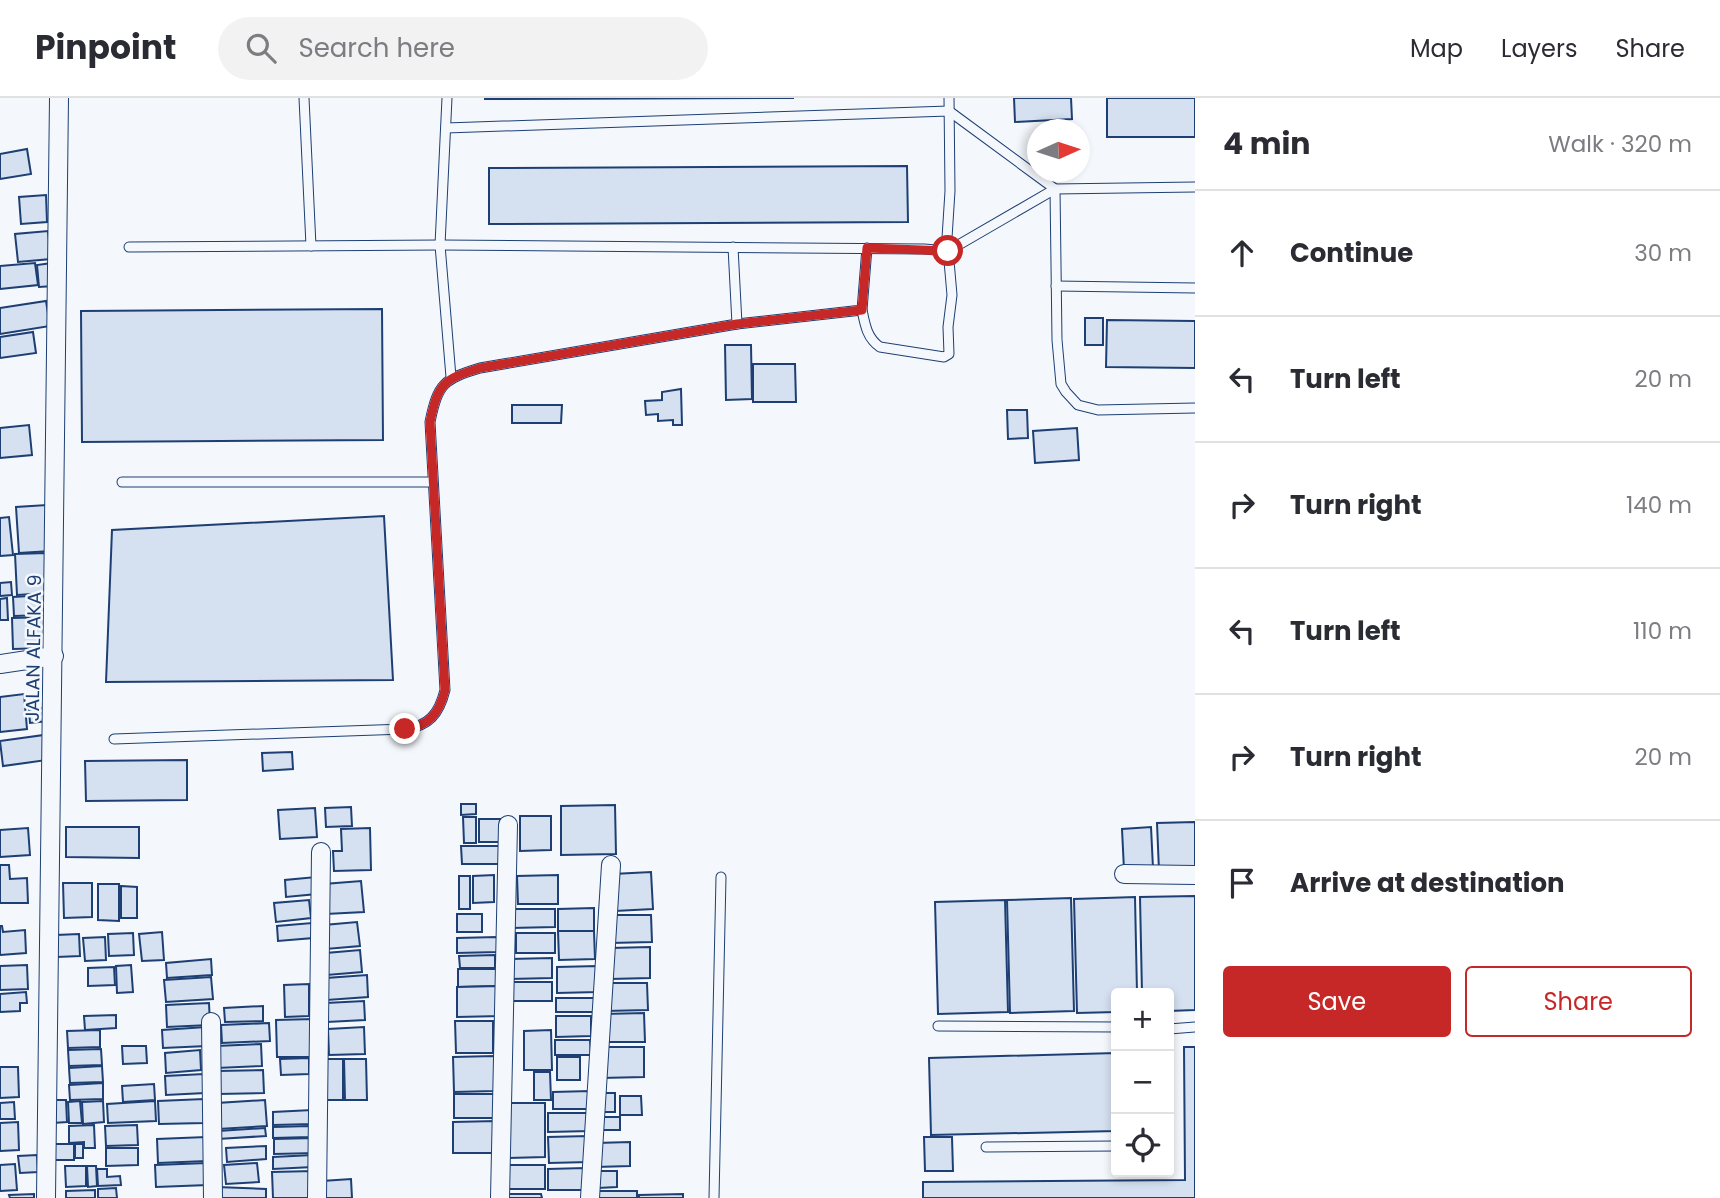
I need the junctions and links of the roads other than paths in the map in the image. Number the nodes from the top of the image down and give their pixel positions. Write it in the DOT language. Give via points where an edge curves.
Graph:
graph roads {
  1 [pos="59,98"];
  2 [pos="304,98"];
  3 [pos="447,98"];
  4 [pos="949,98"];
  5 [pos="949,111"];
  6 [pos="446,128"];
  7 [pos="1195,187"];
  8 [pos="1055,189"];
  9 [pos="440,245"];
  10 [pos="310,246"];
  11 [pos="129,247"];
  12 [pos="733,247"];
  13 [pos="867,248"];
  14 [pos="948,251"];
  15 [pos="1056,286"];
  16 [pos="1195,288"];
  17 [pos="862,310"];
  18 [pos="737,324"];
  19 [pos="452,377"];
  20 [pos="1195,408"];
  21 [pos="122,482"];
  22 [pos="432,482"];
  23 [pos="54,656"];
  24 [pos="0,664"];
  25 [pos="114,739"];
  26 [pos="508,825"];
  27 [pos="321,852"];
  28 [pos="611,865"];
  29 [pos="1124,874"];
  30 [pos="1195,875"];
  31 [pos="720,877"];
  32 [pos="211,1022"];
  33 [pos="938,1026"];
  34 [pos="1111,1027"];
  35 [pos="1195,1027"];
  36 [pos="1174,1029"];
  37 [pos="1111,1146"];
  38 [pos="986,1147"];
  39 [pos="46,1198"];
  40 [pos="213,1198"];
  41 [pos="317,1198"];
  42 [pos="500,1198"];
  43 [pos="590,1198"];
  44 [pos="714,1198"];
  1 -- 23 [label="street, JALAN ALFAKA 9"];
  2 -- 10 [label="lane"];
  3 -- 6 [label="lane"];
  4 -- 5 [label="lane"];
  5 -- 6 [label="lane"];
  5 -- 8 [label="lane"];
  5 -- 14 [label="lane"];
  6 -- 9 [label="lane"];
  7 -- 8 [label="lane"];
  8 -- 14 [label="lane"];
  8 -- 15 [label="lane"];
  9 -- 10 [label="lane"];
  9 -- 12 [label="lane"];
  9 -- 19 [label="lane"];
  10 -- 11 [label="lane"];
  12 -- 13 [label="lane"];
  12 -- 18 [label="lane"];
  13 -- 14 [label="lane"];
  13 -- 17 [label="lane"];
  14 -- 17 [label="lane" via="952,295 947,356 880,347 867,332"];
  15 -- 16 [label="lane"];
  15 -- 20 [label="lane" via="1061,384 1078,405 1098,410"];
  17 -- 18 [label="lane"];
  18 -- 19 [label="lane" via="480,368"];
  19 -- 22 [label="lane" via="436,398 430,422"];
  21 -- 22 [label="lane"];
  22 -- 25 [label="lane" via="445,690 441,706 428,723 405,729"];
  23 -- 24 [label="street"];
  23 -- 39 [label="street, JALAN ALFAKA 9"];
  26 -- 42 [label="street"];
  27 -- 41 [label="street"];
  28 -- 43 [label="street"];
  29 -- 30 [label="street"];
  31 -- 44 [label="lane"];
  32 -- 40 [label="street"];
  33 -- 34 [label="lane"];
  35 -- 36 [label="lane"];
  37 -- 38 [label="lane"];
}
